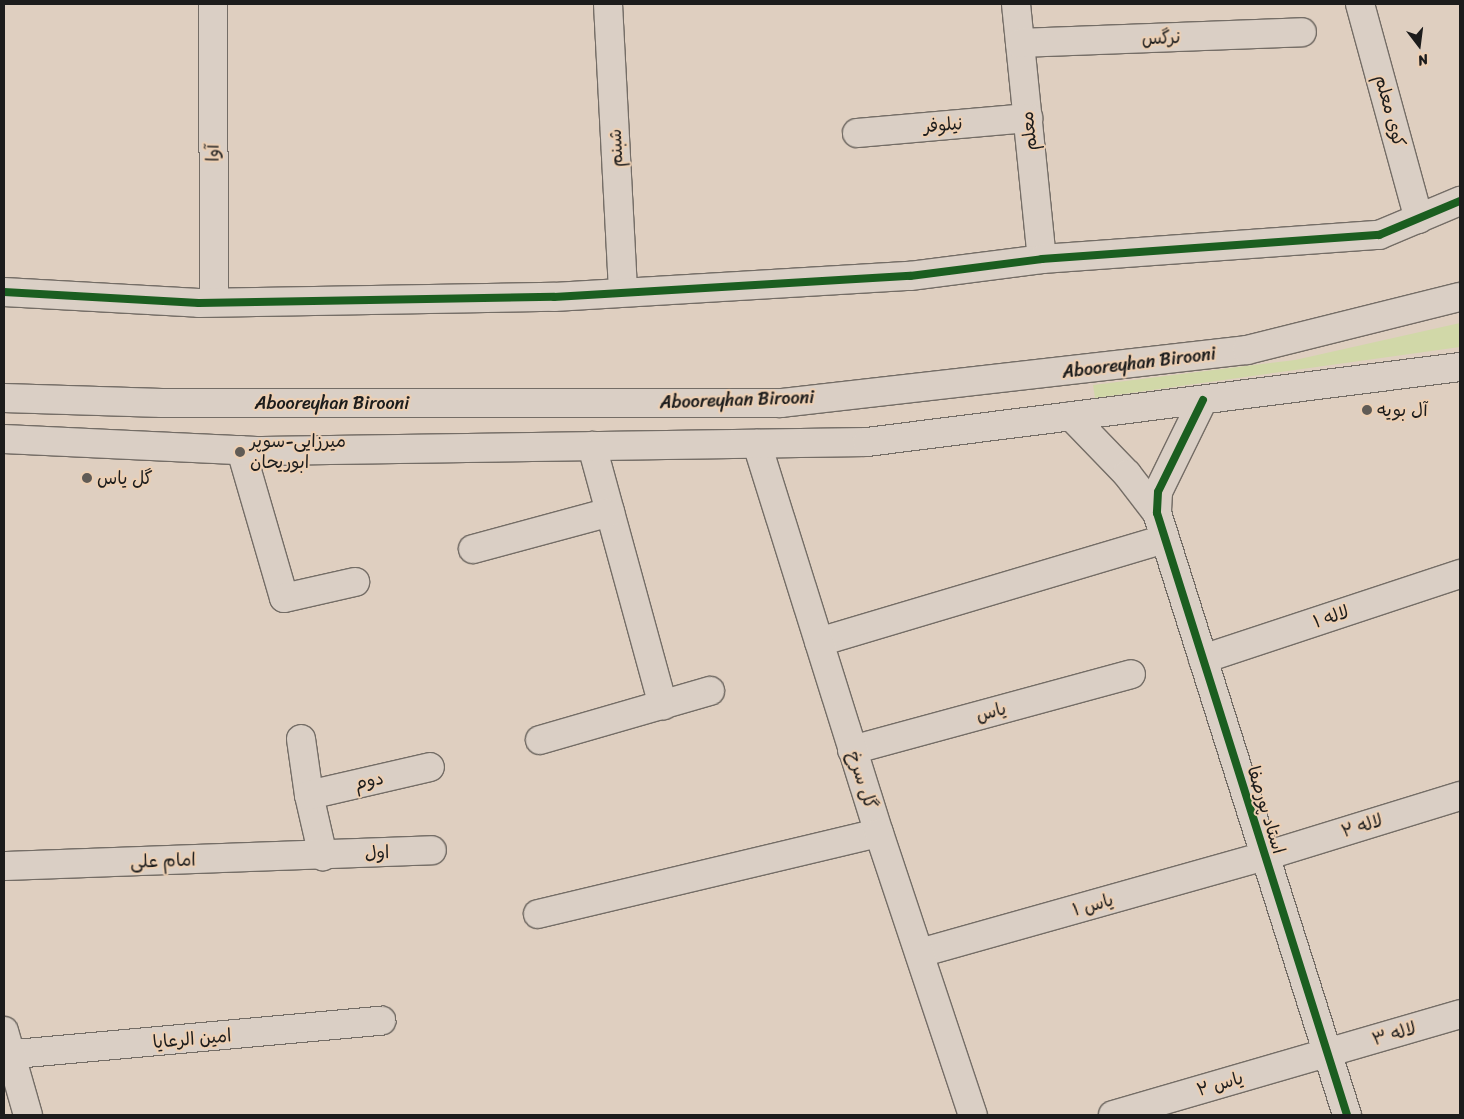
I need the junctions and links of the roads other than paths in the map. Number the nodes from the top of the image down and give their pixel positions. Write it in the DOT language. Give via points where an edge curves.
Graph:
graph roads {
  1 [pos="213,4"];
  2 [pos="608,4"];
  3 [pos="1016,4"];
  4 [pos="1360,4"];
  5 [pos="1302,32"];
  6 [pos="1020,43"];
  7 [pos="1028,118"];
  8 [pos="858,133"];
  9 [pos="1460,201"];
  10 [pos="1419,219"];
  11 [pos="1042,259"];
  12 [pos="4,292"];
  13 [pos="623,292"];
  14 [pos="1460,297"];
  15 [pos="214,302"];
  16 [pos="1460,367"];
  17 [pos="4,398"];
  18 [pos="1203,400"];
  19 [pos="1071,416"];
  20 [pos="4,439"];
  21 [pos="757,444"];
  22 [pos="592,446"];
  23 [pos="241,450"];
  24 [pos="610,512"];
  25 [pos="1157,513"];
  26 [pos="1165,540"];
  27 [pos="473,549"];
  28 [pos="1460,574"];
  29 [pos="355,582"];
  30 [pos="819,642"];
  31 [pos="1203,659"];
  32 [pos="1130,674"];
  33 [pos="710,691"];
  34 [pos="663,704"];
  35 [pos="301,739"];
  36 [pos="540,740"];
  37 [pos="852,750"];
  38 [pos="430,767"];
  39 [pos="309,795"];
  40 [pos="1460,796"];
  41 [pos="879,833"];
  42 [pos="432,850"];
  43 [pos="323,856"];
  44 [pos="1265,856"];
  45 [pos="4,866"];
  46 [pos="538,914"];
  47 [pos="920,954"];
  48 [pos="1460,1014"];
  49 [pos="381,1021"];
  50 [pos="6,1047"];
  51 [pos="1327,1053"];
  52 [pos="28,1115"];
  53 [pos="973,1115"];
  54 [pos="1113,1115"];
  55 [pos="1347,1115"];
  1 -- 15 [label="street, آوا"];
  2 -- 13 [label="street, شبنم"];
  3 -- 6 [label="street, معلم"];
  4 -- 10 [label="street, کوی معلم"];
  5 -- 6 [label="street, نرگس"];
  6 -- 7 [label="street, معلم"];
  7 -- 8 [label="street, نیلوفر"];
  7 -- 11 [label="street, معلم"];
  9 -- 10 [label="street"];
  10 -- 11 [label="street" via="1379,235"];
  11 -- 13 [label="street" via="910,276"];
  12 -- 15 [label="street"];
  13 -- 15 [label="street" via="554,297"];
  14 -- 17 [label="street, Abooreyhan Birooni" via="1247,350 781,403 162,403"];
  16 -- 18 [label="street"];
  18 -- 19 [label="street"];
  18 -- 25 [label="street" via="1158,492"];
  19 -- 21 [label="street" via="868,442"];
  19 -- 25 [label="street" via="1127,474"];
  20 -- 23 [label="street"];
  21 -- 22 [label="street"];
  21 -- 30 [label="street, گل سرخ"];
  22 -- 23 [label="street"];
  22 -- 24 [label="street"];
  23 -- 29 [label="street" via="284,598"];
  24 -- 27 [label="street"];
  24 -- 34 [label="street"];
  25 -- 26 [label="street, استاد پورصفا"];
  26 -- 30 [label="street"];
  26 -- 31 [label="street, استاد پورصفا"];
  28 -- 31 [label="street, لاله ۱"];
  30 -- 37 [label="street, گل سرخ"];
  31 -- 44 [label="street, استاد پورصفا"];
  32 -- 37 [label="street, یاس"];
  33 -- 34 [label="street"];
  34 -- 36 [label="street"];
  35 -- 39 [label="street"];
  37 -- 41 [label="street, گل سرخ"];
  38 -- 39 [label="street, دوم"];
  39 -- 43 [label="street"];
  40 -- 44 [label="street, لاله ۲"];
  41 -- 46 [label="street"];
  41 -- 47 [label="street, گل سرخ"];
  42 -- 43 [label="street, اول"];
  43 -- 45 [label="street, امام علی"];
  44 -- 47 [label="street, یاس ۱"];
  44 -- 51 [label="street, استاد پورصفا"];
  47 -- 53 [label="street, گل سرخ"];
  48 -- 51 [label="street, لاله ۳"];
  49 -- 50 [label="street, امین الرعایا"];
  50 -- 52 [label="street"];
  51 -- 54 [label="street, یاس ۲"];
  51 -- 55 [label="street, استاد پورصفا"];
}
